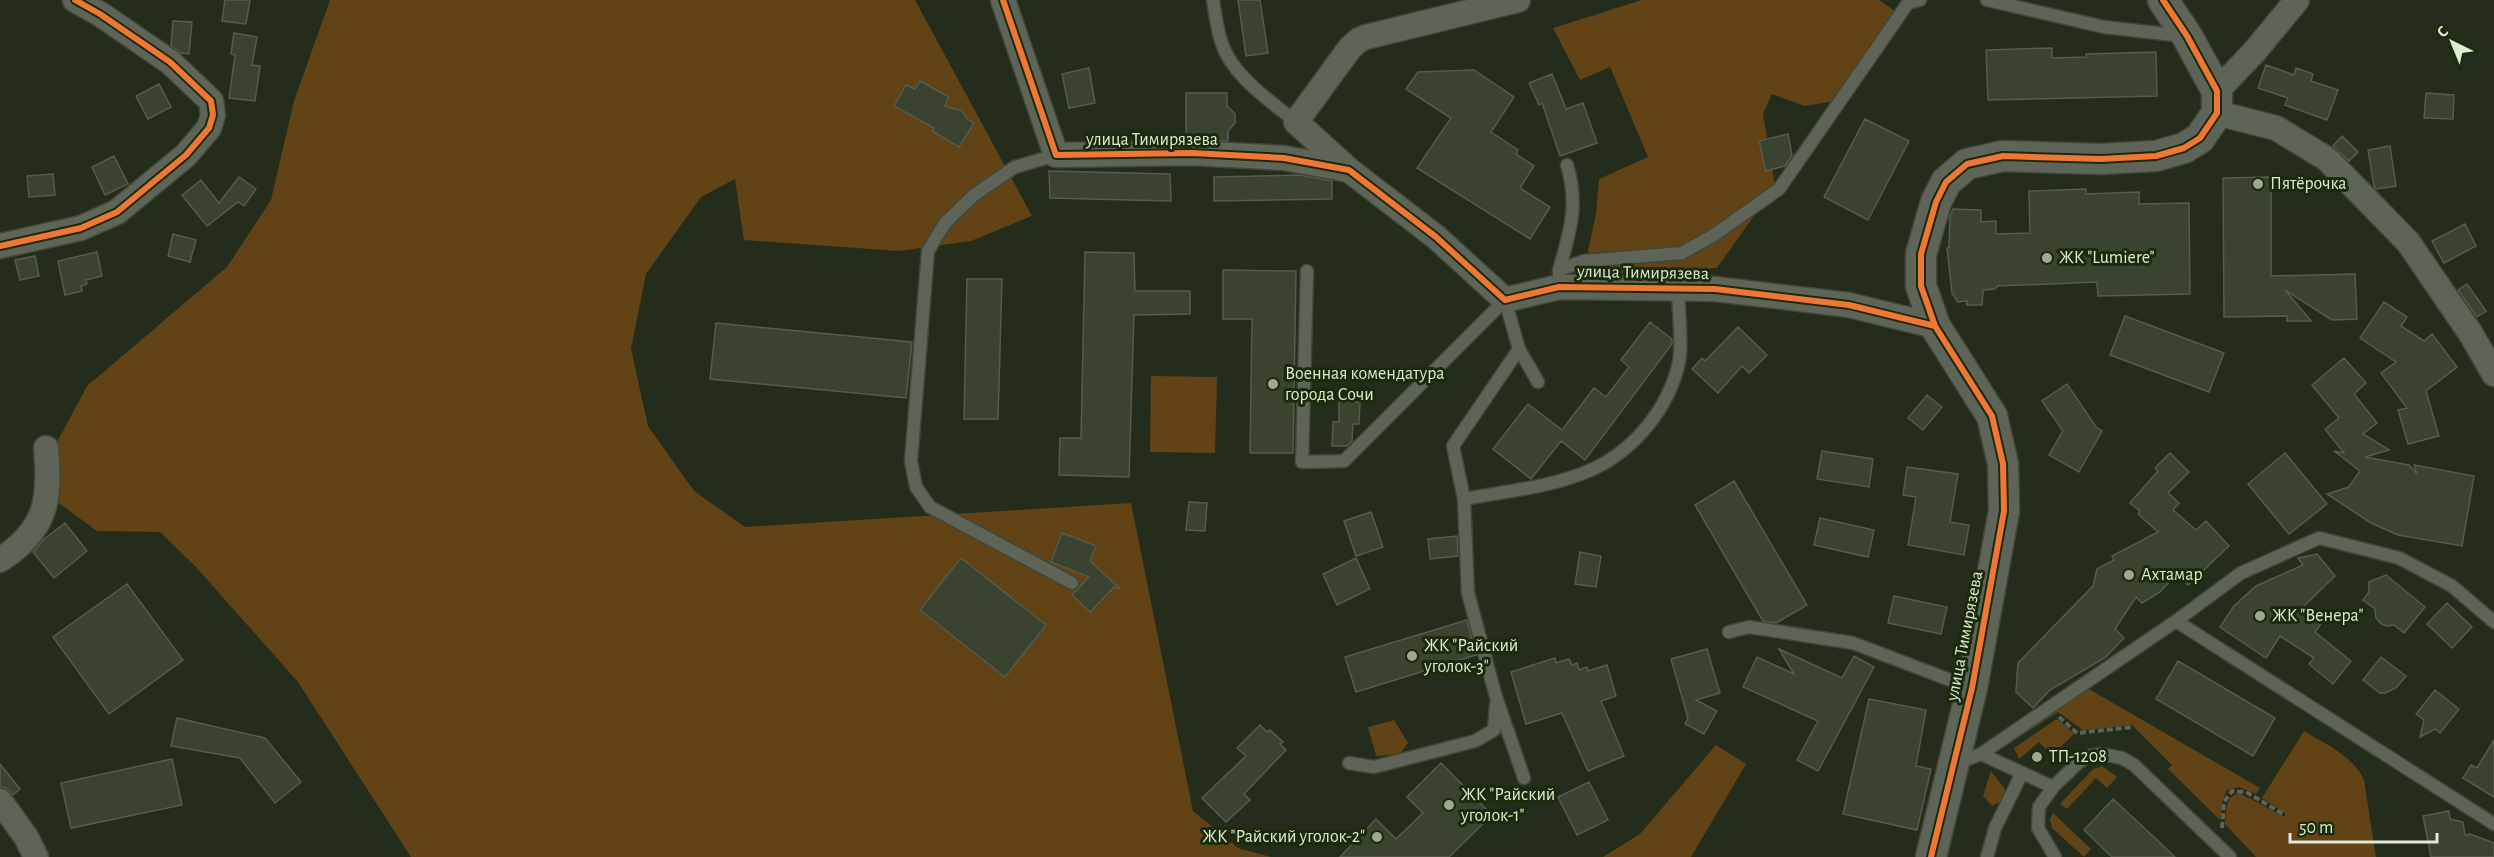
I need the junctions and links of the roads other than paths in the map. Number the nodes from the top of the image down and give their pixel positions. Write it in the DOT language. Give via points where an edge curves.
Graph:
graph roads {
  1 [pos="75,0"];
  2 [pos="1003,0"];
  3 [pos="1213,0"];
  4 [pos="1518,0"];
  5 [pos="1920,0"];
  6 [pos="1987,0"];
  7 [pos="2163,0"];
  8 [pos="2297,0"];
  9 [pos="2187,36"];
  10 [pos="2217,102"];
  11 [pos="1296,122"];
  12 [pos="1056,155"];
  13 [pos="1567,165"];
  14 [pos="1349,170"];
  15 [pos="0,246"];
  16 [pos="1306,272"];
  17 [pos="1559,279"];
  18 [pos="1678,288"];
  19 [pos="1505,300"];
  20 [pos="1935,326"];
  21 [pos="1519,349"];
  22 [pos="2494,374"];
  23 [pos="1538,382"];
  24 [pos="46,448"];
  25 [pos="1464,499"];
  26 [pos="0,560"];
  27 [pos="1072,583"];
  28 [pos="2176,621"];
  29 [pos="2494,621"];
  30 [pos="1729,632"];
  31 [pos="1972,688"];
  32 [pos="1496,698"];
  33 [pos="1967,759"];
  34 [pos="1349,764"];
  35 [pos="2022,773"];
  36 [pos="1524,778"];
  37 [pos="2053,787"];
  38 [pos="0,801"];
  39 [pos="2494,824"];
  40 [pos="2226,853"];
  41 [pos="36,857"];
  42 [pos="1931,857"];
  43 [pos="1987,857"];
  44 [pos="2055,857"];
  1 -- 15 [label="street" via="170,62 211,101 213,115 209,128 186,155 117,212 81,228"];
  2 -- 12 [label="street"];
  3 -- 11 [label="lane" via="1221,43 1234,65"];
  4 -- 11 [label="street" via="1359,40"];
  5 -- 17 [label="lane" via="1908,3 1779,189 1714,235 1682,252 1584,261"];
  6 -- 9 [label="lane" via="2104,27"];
  7 -- 9 [label="street"];
  8 -- 10 [label="street"];
  9 -- 10 [label="street"];
  10 -- 20 [label="street, улица Тимирязева" via="2200,138 2184,148 2156,156 2003,156 1967,164 1946,182 1921,254 1921,286"];
  10 -- 22 [label="street" via="2276,128 2327,159 2408,242"];
  11 -- 14 [label="street, улица Тимирязева"];
  12 -- 14 [label="street, улица Тимирязева" via="1192,153 1284,158"];
  12 -- 27 [label="lane" via="1015,166 974,195 945,222 928,251 910,461 916,487 930,507"];
  13 -- 17 [label="lane" via="1573,186 1573,224"];
  14 -- 19 [label="street, улица Тимирязева" via="1436,237"];
  16 -- 19 [label="lane" via="1302,462 1344,460"];
  17 -- 18 [label="street, улица Тимирязева"];
  17 -- 19 [label="street, улица Тимирязева"];
  18 -- 20 [label="street, улица Тимирязева" via="1849,305"];
  18 -- 25 [label="lane" via="1680,360 1664,406 1632,444 1594,469 1543,485"];
  19 -- 21 [label="lane"];
  20 -- 31 [label="street, улица Тимирязева" via="1992,416 2003,464 2004,511"];
  21 -- 23 [label="lane"];
  21 -- 25 [label="lane" via="1453,446"];
  24 -- 26 [label="street" via="49,475 45,507 34,531 18,549"];
  25 -- 32 [label="lane" via="1468,593"];
  28 -- 29 [label="lane" via="2241,573 2319,538 2399,558 2452,586"];
  28 -- 33 [label="lane"];
  28 -- 39 [label="lane"];
  30 -- 31 [label="lane" via="1749,627 1853,643"];
  31 -- 33 [label="street, улица Тимирязева"];
  32 -- 34 [label="lane" via="1494,730 1475,741 1374,767"];
  32 -- 36 [label="lane"];
  33 -- 35 [label="lane"];
  33 -- 42 [label="street, улица Тимирязева"];
  35 -- 37 [label="lane"];
  35 -- 43 [label="lane" via="1995,828"];
  37 -- 40 [label="lane" via="2089,756 2122,758"];
  37 -- 44 [label="lane" via="2039,807 2038,828"];
  38 -- 41 [label="street"];
}
